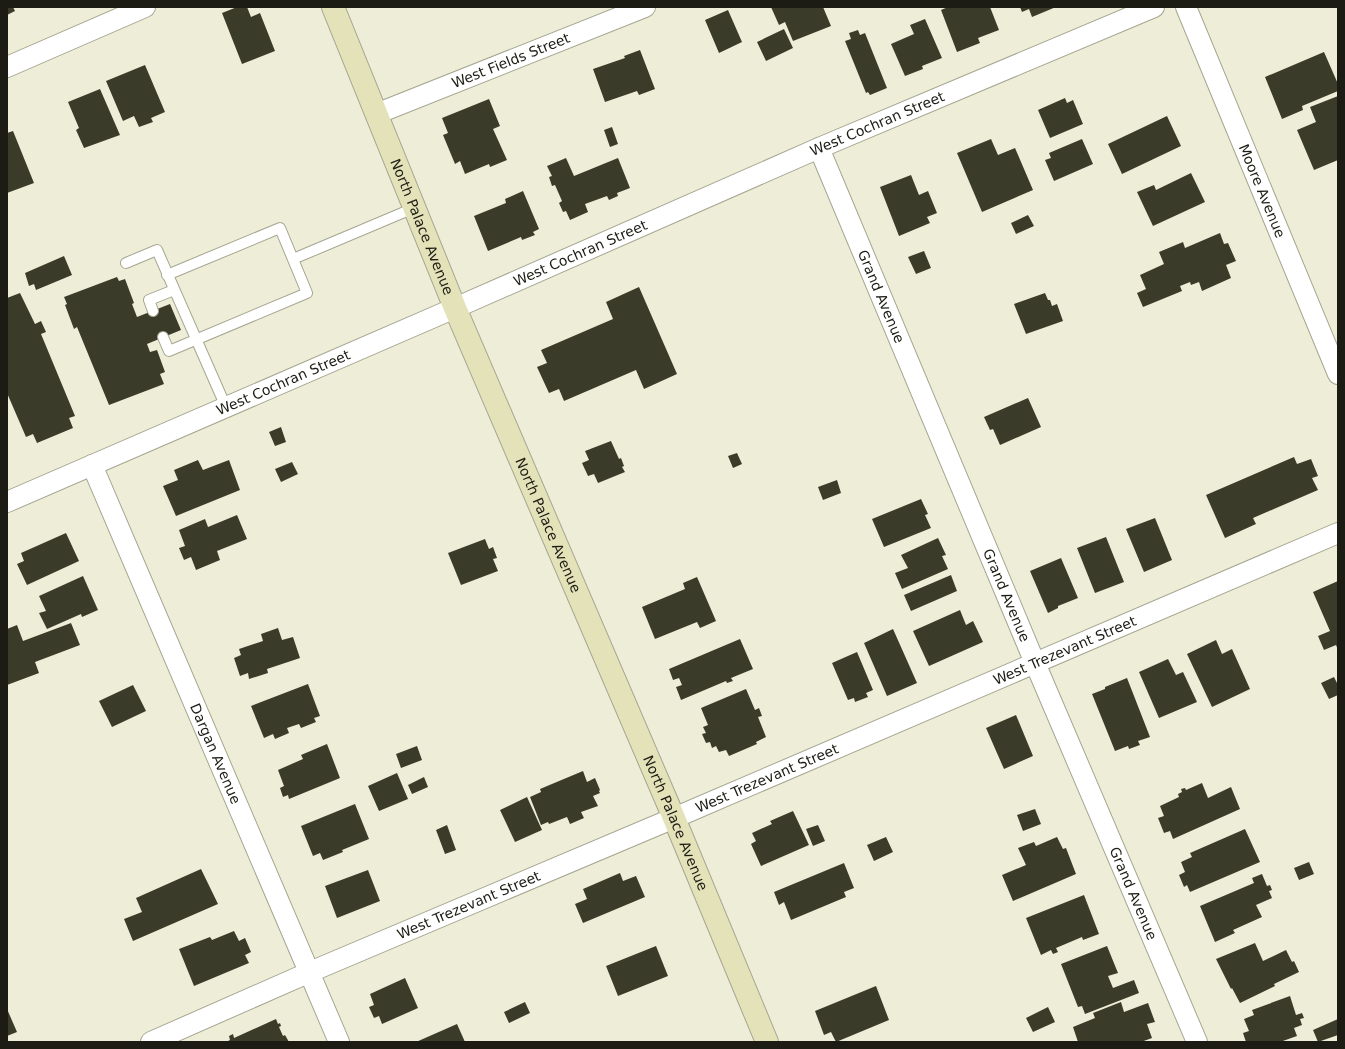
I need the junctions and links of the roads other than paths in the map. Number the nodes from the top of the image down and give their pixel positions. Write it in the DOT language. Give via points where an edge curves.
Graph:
graph roads {
  1 [pos="145,7"];
  2 [pos="333,7"];
  3 [pos="645,7"];
  4 [pos="1154,7"];
  5 [pos="1186,7"];
  6 [pos="7,67"];
  7 [pos="376,114"];
  8 [pos="819,148"];
  9 [pos="414,208"];
  10 [pos="293,259"];
  11 [pos="126,263"];
  12 [pos="168,275"];
  13 [pos="174,290"];
  14 [pos="455,308"];
  15 [pos="153,311"];
  16 [pos="163,337"];
  17 [pos="196,340"];
  18 [pos="1338,374"];
  19 [pos="226,407"];
  20 [pos="92,465"];
  21 [pos="7,502"];
  22 [pos="1338,533"];
  23 [pos="1035,663"];
  24 [pos="674,818"];
  25 [pos="310,972"];
  26 [pos="151,1042"];
  27 [pos="340,1042"];
  28 [pos="767,1042"];
  29 [pos="1197,1042"];
  1 -- 6 [label="street"];
  2 -- 7 [label="street, North Palace Avenue"];
  3 -- 7 [label="street, West Fields Street"];
  4 -- 8 [label="street, West Cochran Street"];
  5 -- 18 [label="street, Moore Avenue"];
  7 -- 9 [label="street, North Palace Avenue"];
  8 -- 14 [label="street, West Cochran Street"];
  8 -- 23 [label="street, Grand Avenue"];
  9 -- 10 [label="lane"];
  9 -- 14 [label="street, North Palace Avenue"];
  10 -- 12 [label="lane" via="280,228"];
  10 -- 17 [label="lane" via="307,293"];
  11 -- 12 [label="lane" via="157,250"];
  12 -- 13 [label="lane"];
  13 -- 15 [label="lane" via="149,300"];
  13 -- 17 [label="lane"];
  14 -- 19 [label="street, West Cochran Street"];
  14 -- 24 [label="street, North Palace Avenue"];
  16 -- 17 [label="lane" via="169,351"];
  17 -- 19 [label="lane"];
  19 -- 20 [label="street, West Cochran Street"];
  20 -- 21 [label="street, West Cochran Street"];
  20 -- 25 [label="street, Dargan Avenue"];
  22 -- 23 [label="street, West Trezevant Street"];
  23 -- 24 [label="street, West Trezevant Street"];
  23 -- 29 [label="street, Grand Avenue"];
  24 -- 25 [label="street, West Trezevant Street"];
  24 -- 28 [label="street, North Palace Avenue"];
  25 -- 26 [label="street, West Trezevant Street"];
  25 -- 27 [label="street, Dargan Avenue"];
}
